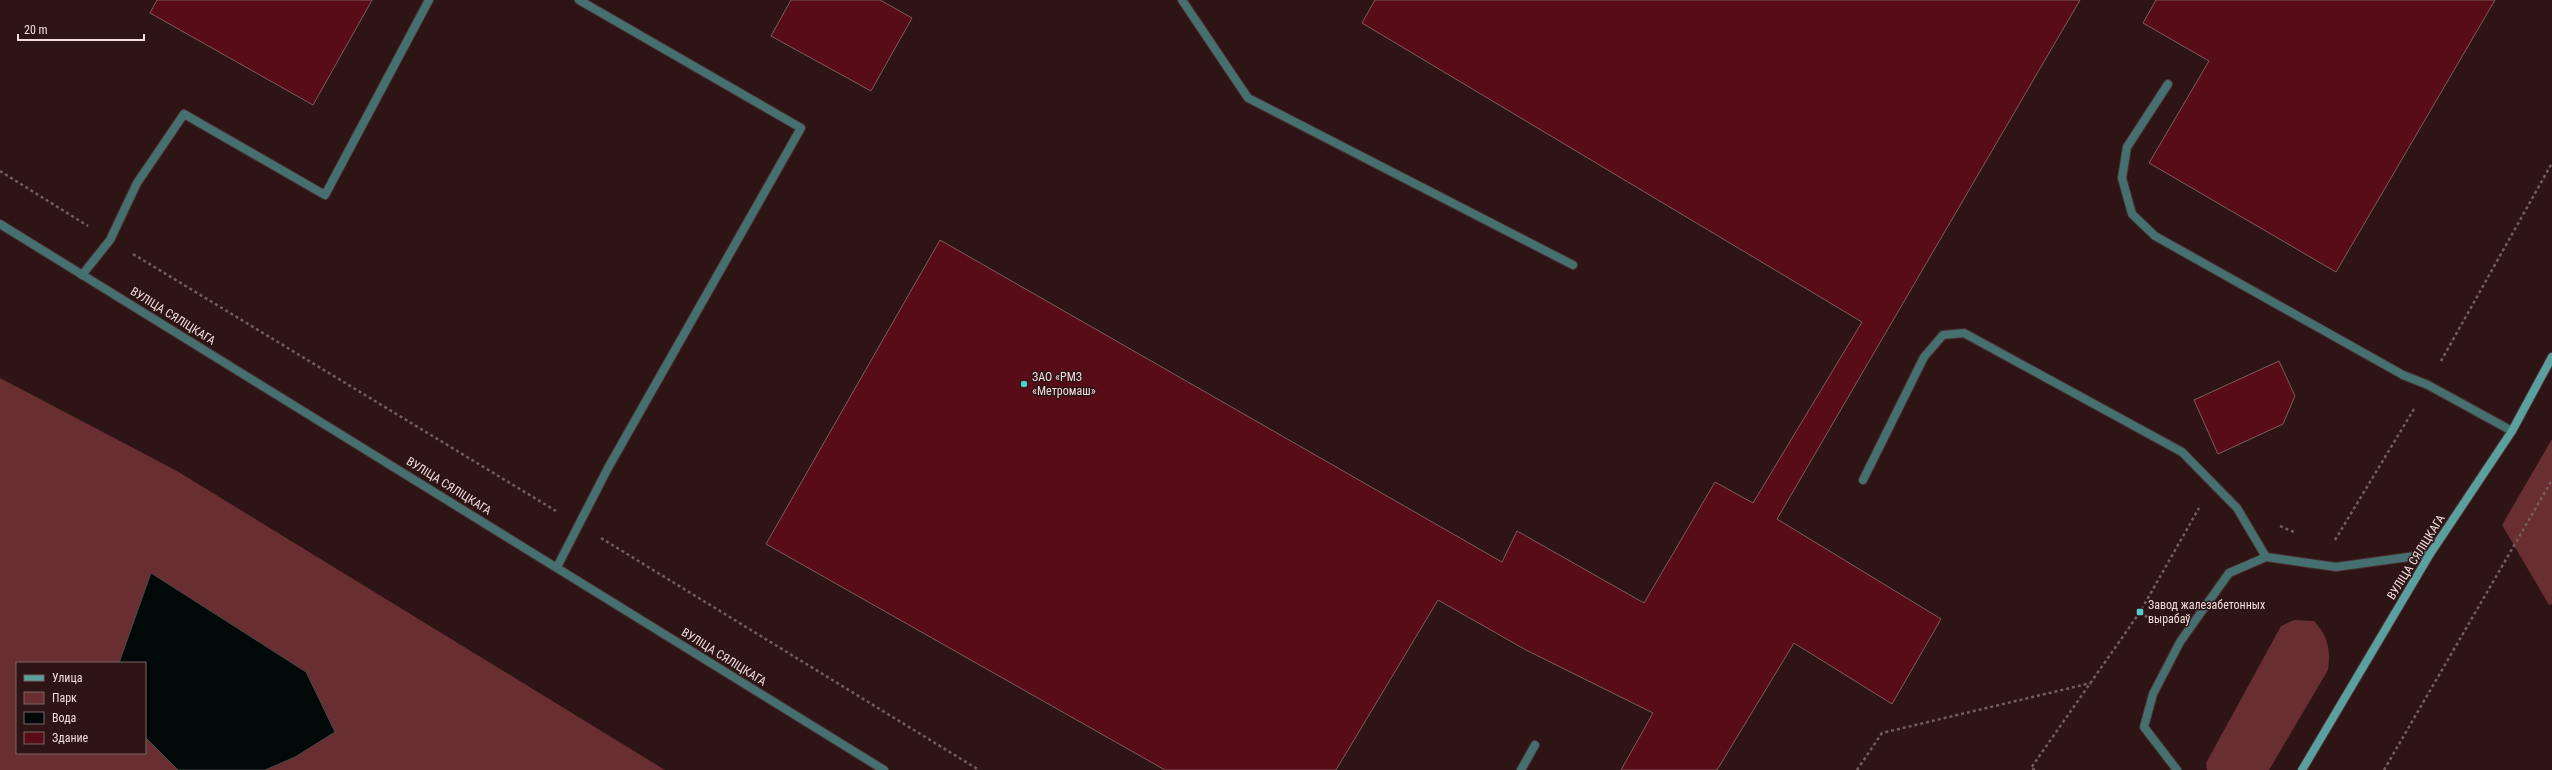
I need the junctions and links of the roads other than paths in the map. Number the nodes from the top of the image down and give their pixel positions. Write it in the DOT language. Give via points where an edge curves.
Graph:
graph roads {
  1 [pos="429,0"];
  2 [pos="579,0"];
  3 [pos="1182,0"];
  4 [pos="2168,84"];
  5 [pos="0,224"];
  6 [pos="1573,265"];
  7 [pos="82,274"];
  8 [pos="2552,357"];
  9 [pos="2512,431"];
  10 [pos="1863,480"];
  11 [pos="2430,554"];
  12 [pos="2266,556"];
  13 [pos="557,567"];
  14 [pos="1535,746"];
  15 [pos="884,770"];
  16 [pos="1521,770"];
  17 [pos="2177,770"];
  18 [pos="2302,770"];
  1 -- 7 [label="street" via="325,195 184,114 137,183 110,240"];
  2 -- 13 [label="street" via="801,128 578,524"];
  3 -- 6 [label="street" via="1248,98"];
  4 -- 9 [label="street" via="2127,147 2122,178 2132,214 2155,236 2403,375 2428,385"];
  5 -- 7 [label="street, ВУЛІЦА СЯЛІЦКАГА"];
  7 -- 13 [label="street, ВУЛІЦА СЯЛІЦКАГА"];
  8 -- 9 [label="main road, ВУЛІЦА СЯЛІЦКАГА"];
  9 -- 11 [label="main road, ВУЛІЦА СЯЛІЦКАГА"];
  10 -- 12 [label="street" via="1924,357 1943,335 1964,333 2182,452 2237,508"];
  11 -- 12 [label="street" via="2336,567"];
  11 -- 18 [label="main road, ВУЛІЦА СЯЛІЦКАГА"];
  12 -- 17 [label="street" via="2229,573 2180,642 2153,694 2144,727"];
  13 -- 15 [label="street, ВУЛІЦА СЯЛІЦКАГА"];
  14 -- 16 [label="street"];
}
